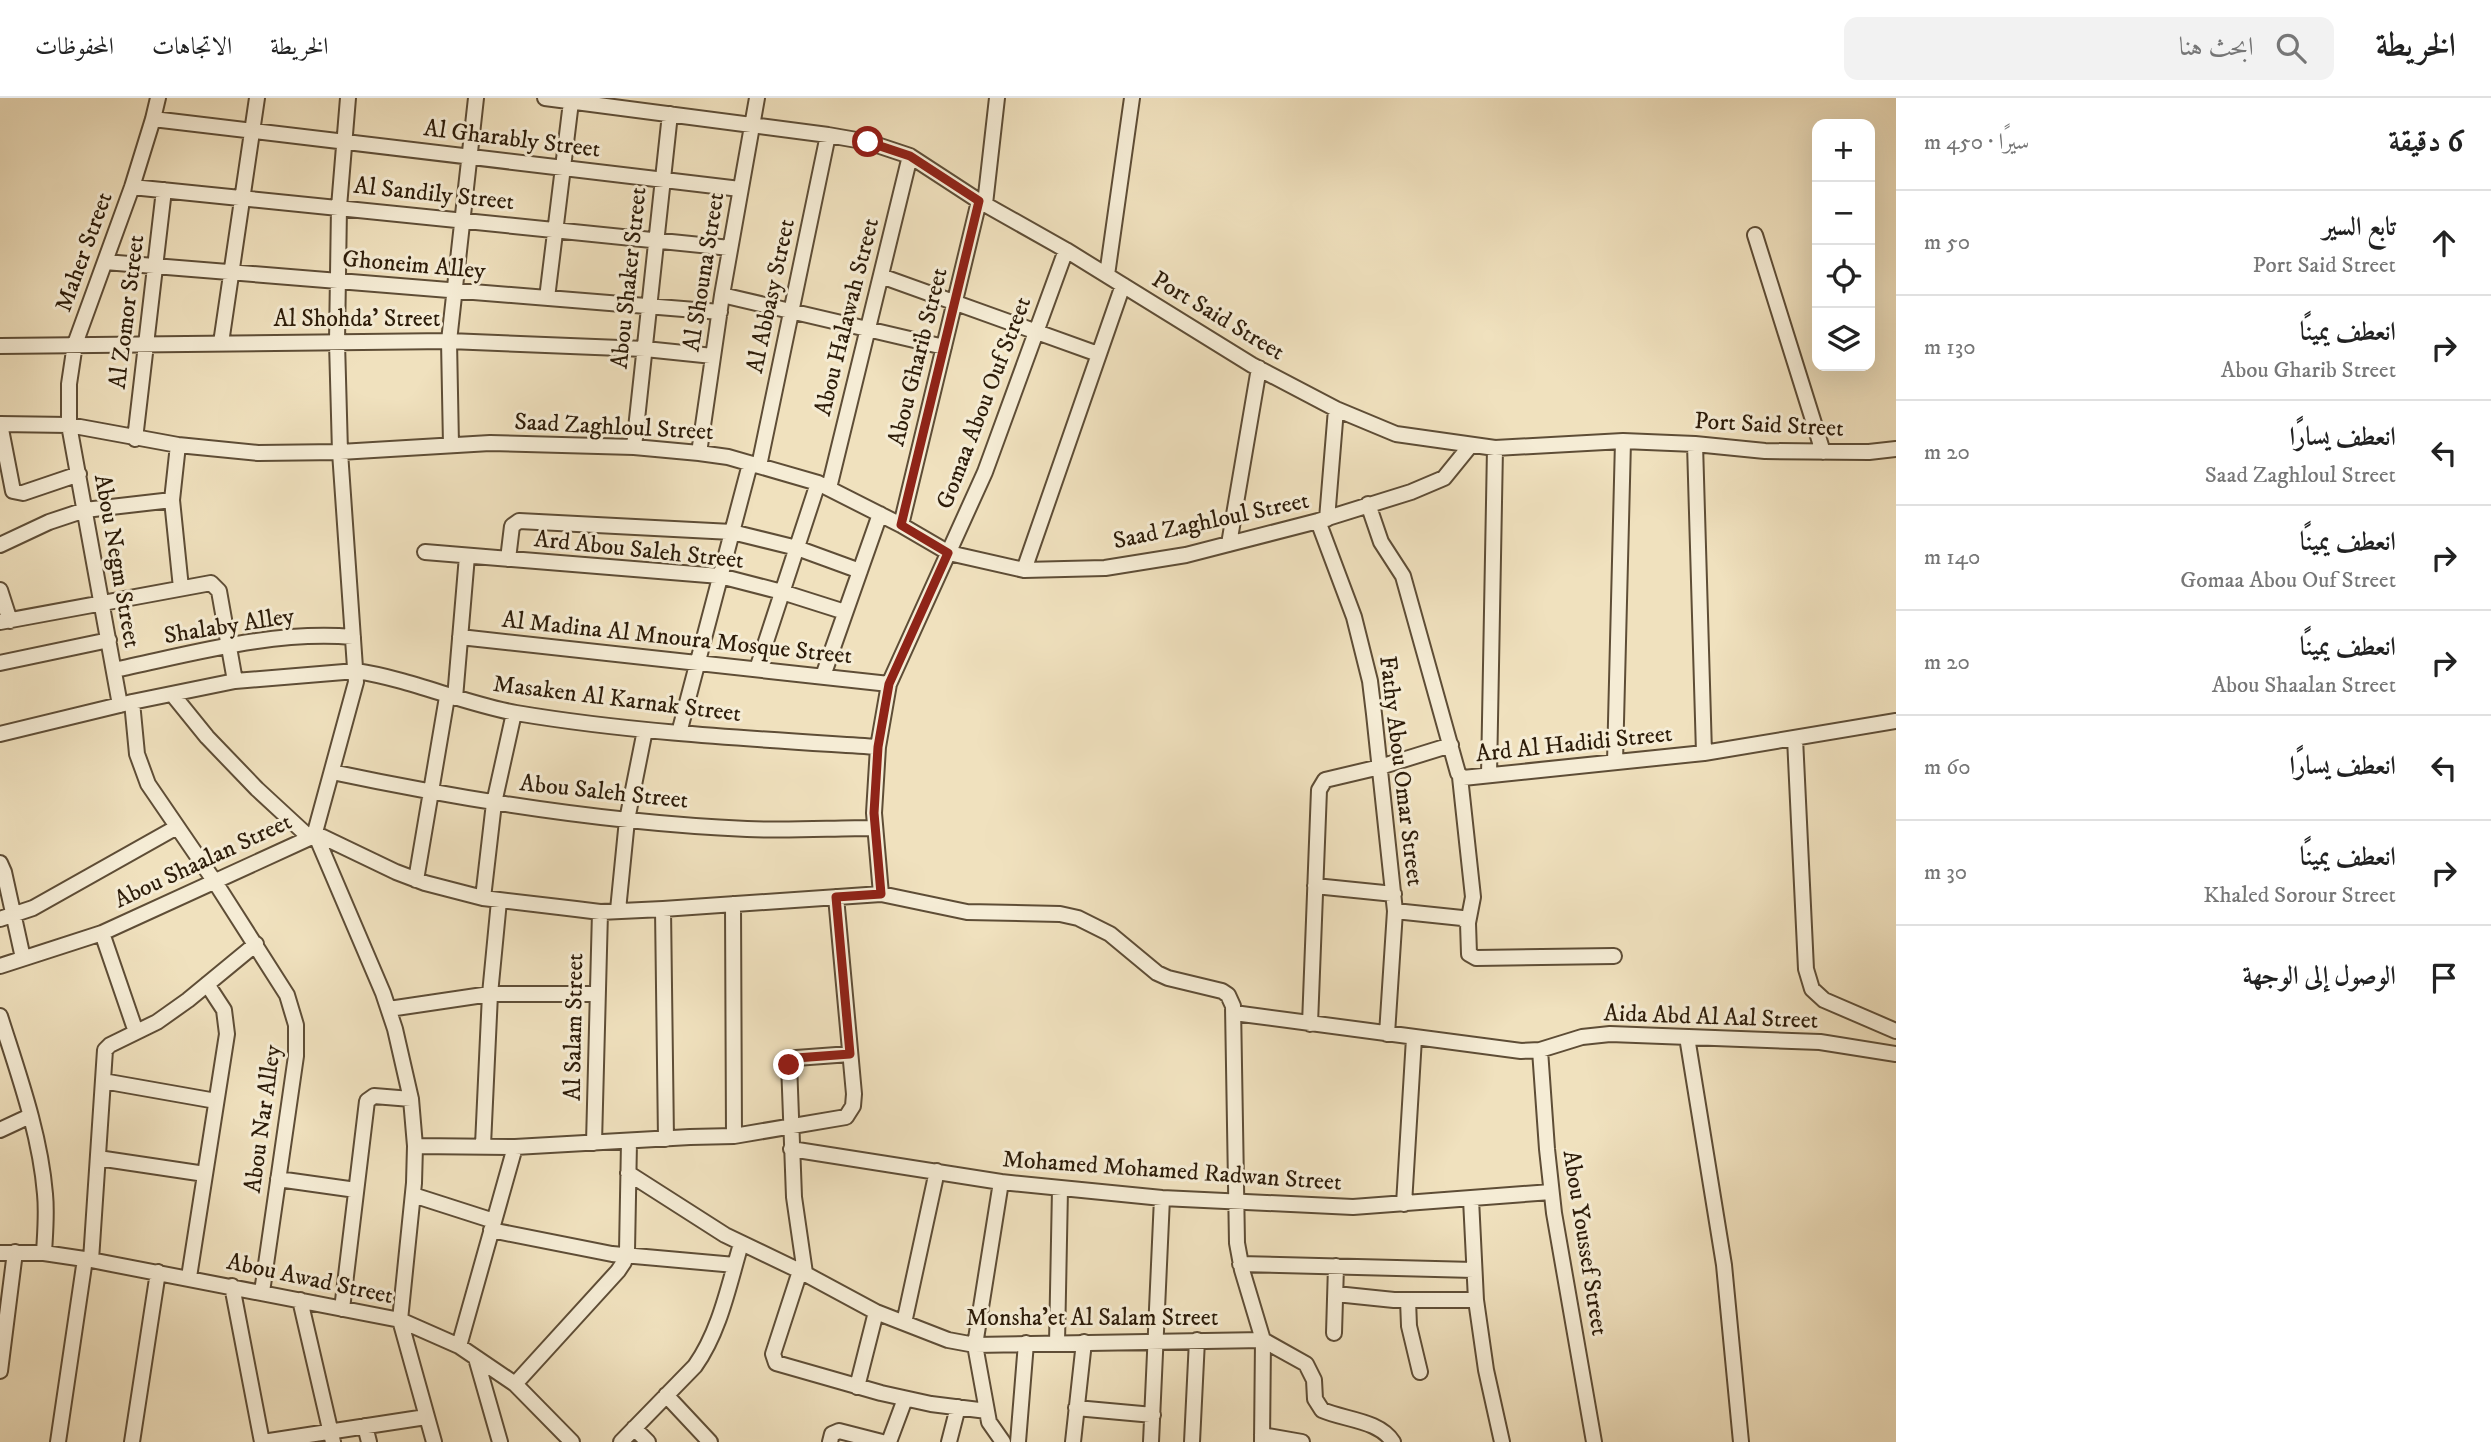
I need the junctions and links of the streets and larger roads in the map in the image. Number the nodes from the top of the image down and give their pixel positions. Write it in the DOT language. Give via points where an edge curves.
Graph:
graph roads {
  1 [pos="158,98"];
  2 [pos="257,98"];
  3 [pos="348,98"];
  4 [pos="477,98"];
  5 [pos="545,98"];
  6 [pos="757,98"];
  7 [pos="997,98"];
  8 [pos="1132,98"];
  9 [pos="571,102"];
  10 [pos="594,102"];
  11 [pos="661,108"];
  12 [pos="153,119"];
  13 [pos="751,125"];
  14 [pos="253,131"];
  15 [pos="828,135"];
  16 [pos="345,142"];
  17 [pos="910,156"];
  18 [pos="470,157"];
  19 [pos="563,168"];
  20 [pos="662,180"];
  21 [pos="132,187"];
  22 [pos="740,189"];
  23 [pos="164,190"];
  24 [pos="243,198"];
  25 [pos="982,203"];
  26 [pos="339,207"];
  27 [pos="463,221"];
  28 [pos="556,231"];
  29 [pos="1755,235"];
  30 [pos="656,241"];
  31 [pos="730,248"];
  32 [pos="1066,250"];
  33 [pos="105,262"];
  34 [pos="155,267"];
  35 [pos="232,273"];
  36 [pos="1107,275"];
  37 [pos="881,276"];
  38 [pos="336,281"];
  39 [pos="1123,285"];
  40 [pos="455,291"];
  41 [pos="722,295"];
  42 [pos="547,298"];
  43 [pos="955,303"];
  44 [pos="649,306"];
  45 [pos="792,311"];
  46 [pos="720,312"];
  47 [pos="868,329"];
  48 [pos="1035,332"];
  49 [pos="449,341"];
  50 [pos="221,342"];
  51 [pos="337,342"];
  52 [pos="146,343"];
  53 [pos="75,344"];
  54 [pos="0,346"];
  55 [pos="944,347"];
  56 [pos="645,349"];
  57 [pos="1098,354"];
  58 [pos="713,356"];
  59 [pos="1259,368"];
  60 [pos="1336,409"];
  61 [pos="0,424"];
  62 [pos="69,425"];
  63 [pos="135,439"];
  64 [pos="1623,441"];
  65 [pos="1695,444"];
  66 [pos="178,445"];
  67 [pos="451,445"];
  68 [pos="1470,446"];
  69 [pos="634,447"];
  70 [pos="1495,448"];
  71 [pos="1896,449"];
  72 [pos="340,452"];
  73 [pos="1823,452"];
  74 [pos="699,453"];
  75 [pos="755,465"];
  76 [pos="79,474"];
  77 [pos="823,485"];
  78 [pos="172,500"];
  79 [pos="1368,504"];
  80 [pos="85,510"];
  81 [pos="880,514"];
  82 [pos="1323,520"];
  83 [pos="901,525"];
  84 [pos="732,531"];
  85 [pos="1229,544"];
  86 [pos="0,545"];
  87 [pos="797,548"];
  88 [pos="425,552"];
  89 [pos="948,553"];
  90 [pos="467,556"];
  91 [pos="508,559"];
  92 [pos="1024,570"];
  93 [pos="860,571"];
  94 [pos="720,576"];
  95 [pos="181,588"];
  96 [pos="0,590"];
  97 [pos="782,592"];
  98 [pos="102,604"];
  99 [pos="845,612"];
  100 [pos="5,622"];
  101 [pos="353,637"];
  102 [pos="460,637"];
  103 [pos="109,640"];
  104 [pos="229,646"];
  105 [pos="696,662"];
  106 [pos="0,663"];
  107 [pos="757,669"];
  108 [pos="114,670"];
  109 [pos="356,671"];
  110 [pos="823,676"];
  111 [pos="235,681"];
  112 [pos="889,684"];
  113 [pos="173,695"];
  114 [pos="451,698"];
  115 [pos="126,703"];
  116 [pos="514,712"];
  117 [pos="1896,721"];
  118 [pos="645,730"];
  119 [pos="679,733"];
  120 [pos="0,734"];
  121 [pos="1795,738"];
  122 [pos="1451,745"];
  123 [pos="878,747"];
  124 [pos="1704,753"];
  125 [pos="1615,762"];
  126 [pos="1380,767"];
  127 [pos="332,772"];
  128 [pos="1489,775"];
  129 [pos="1460,777"];
  130 [pos="432,794"];
  131 [pos="494,803"];
  132 [pos="627,820"];
  133 [pos="177,828"];
  134 [pos="875,828"];
  135 [pos="313,836"];
  136 [pos="0,863"];
  137 [pos="416,880"];
  138 [pos="215,882"];
  139 [pos="1315,886"];
  140 [pos="881,894"];
  141 [pos="1394,894"];
  142 [pos="836,897"];
  143 [pos="483,898"];
  144 [pos="499,901"];
  145 [pos="733,904"];
  146 [pos="663,909"];
  147 [pos="618,910"];
  148 [pos="1395,911"];
  149 [pos="600,912"];
  150 [pos="7,918"];
  151 [pos="1468,923"];
  152 [pos="102,933"];
  153 [pos="256,944"];
  154 [pos="1614,956"];
  155 [pos="23,958"];
  156 [pos="0,966"];
  157 [pos="207,984"];
  158 [pos="490,994"];
  159 [pos="597,994"];
  160 [pos="389,1009"];
  161 [pos="1234,1013"];
  162 [pos="1310,1024"];
  163 [pos="1,1025"];
  164 [pos="1896,1031"];
  165 [pos="136,1032"];
  166 [pos="1387,1034"];
  167 [pos="1687,1037"];
  168 [pos="1414,1038"];
  169 [pos="1540,1050"];
  170 [pos="850,1054"];
  171 [pos="1896,1054"];
  172 [pos="103,1081"];
  173 [pos="411,1099"];
  174 [pos="216,1101"];
  175 [pos="30,1116"];
  176 [pos="790,1127"];
  177 [pos="0,1130"];
  178 [pos="734,1136"];
  179 [pos="666,1139"];
  180 [pos="629,1142"];
  181 [pos="594,1143"];
  182 [pos="483,1145"];
  183 [pos="415,1146"];
  184 [pos="515,1147"];
  185 [pos="791,1149"];
  186 [pos="98,1158"];
  187 [pos="937,1171"];
  188 [pos="628,1172"];
  189 [pos="205,1174"];
  190 [pos="278,1179"];
  191 [pos="1001,1182"];
  192 [pos="1060,1189"];
  193 [pos="356,1190"];
  194 [pos="1551,1192"];
  195 [pos="413,1195"];
  196 [pos="1162,1198"];
  197 [pos="1471,1199"];
  198 [pos="1236,1201"];
  199 [pos="1404,1204"];
  200 [pos="493,1226"];
  201 [pos="741,1244"];
  202 [pos="8,1253"];
  203 [pos="44,1254"];
  204 [pos="626,1256"];
  205 [pos="88,1259"];
  206 [pos="1240,1264"];
  207 [pos="735,1265"];
  208 [pos="1336,1266"];
  209 [pos="1474,1270"];
  210 [pos="158,1272"];
  211 [pos="803,1272"];
  212 [pos="189,1278"];
  213 [pos="233,1286"];
  214 [pos="262,1292"];
  215 [pos="1336,1294"];
  216 [pos="300,1300"];
  217 [pos="1408,1300"];
  218 [pos="1476,1300"];
  219 [pos="342,1309"];
  220 [pos="876,1312"];
  221 [pos="400,1320"];
  222 [pos="904,1323"];
  223 [pos="1334,1333"];
  224 [pos="1198,1340"];
  225 [pos="1263,1340"];
  226 [pos="1156,1341"];
  227 [pos="1057,1342"];
  228 [pos="1084,1342"];
  229 [pos="1026,1343"];
  230 [pos="975,1345"];
  231 [pos="459,1346"];
  232 [pos="476,1358"];
  233 [pos="0,1371"];
  234 [pos="1420,1372"];
  235 [pos="515,1384"];
  236 [pos="857,1387"];
  237 [pos="666,1395"];
  238 [pos="905,1399"];
  239 [pos="958,1407"];
  240 [pos="1076,1408"];
  241 [pos="986,1411"];
  242 [pos="1153,1415"];
  243 [pos="426,1416"];
  244 [pos="365,1426"];
  245 [pos="634,1429"];
  246 [pos="332,1437"];
  247 [pos="1262,1438"];
  248 [pos="58,1442"];
  249 [pos="132,1442"];
  250 [pos="262,1442"];
  251 [pos="369,1442"];
  252 [pos="434,1442"];
  253 [pos="500,1442"];
  254 [pos="572,1442"];
  255 [pos="621,1442"];
  256 [pos="648,1442"];
  257 [pos="710,1442"];
  258 [pos="830,1442"];
  259 [pos="882,1442"];
  260 [pos="889,1442"];
  261 [pos="949,1442"];
  262 [pos="1003,1442"];
  263 [pos="1018,1442"];
  264 [pos="1073,1442"];
  265 [pos="1152,1442"];
  266 [pos="1192,1442"];
  267 [pos="1303,1442"];
  268 [pos="1393,1442"];
  269 [pos="1502,1442"];
  270 [pos="1594,1442"];
  271 [pos="1741,1442"];
  1 -- 12 [label="street, Maher Street"];
  2 -- 14 [label="street"];
  3 -- 16 [label="street"];
  4 -- 18 [label="street"];
  5 -- 9 [label="street, Port Said Street"];
  6 -- 13 [label="street, Al Shouna Street"];
  7 -- 25 [label="street, Abou Gharib Street"];
  8 -- 36 [label="street"];
  9 -- 10 [label="street, Port Said Street"];
  9 -- 19 [label="street"];
  10 -- 11 [label="street, Port Said Street"];
  11 -- 13 [label="street, Port Said Street"];
  11 -- 20 [label="street, Abou Shaker Street"];
  12 -- 14 [label="street, Al Gharably Street"];
  12 -- 21 [label="street, Maher Street"];
  13 -- 15 [label="street, Port Said Street"];
  13 -- 22 [label="street, Al Shouna Street"];
  14 -- 16 [label="street, Al Gharably Street"];
  14 -- 24 [label="street"];
  15 -- 17 [label="street, Port Said Street"];
  15 -- 45 [label="street, Al Abbasy Street"];
  16 -- 18 [label="street, Al Gharably Street"];
  16 -- 26 [label="street"];
  17 -- 25 [label="street, Port Said Street"];
  17 -- 37 [label="street, Abou Halawah Street"];
  18 -- 19 [label="street, Al Gharably Street"];
  18 -- 27 [label="street"];
  19 -- 20 [label="street, Al Gharably Street"];
  19 -- 28 [label="street"];
  20 -- 22 [label="street, Al Gharably Street"];
  20 -- 30 [label="street, Abou Shaker Street"];
  21 -- 23 [label="street, Al Sandily Street"];
  21 -- 33 [label="street, Maher Street"];
  22 -- 31 [label="street, Al Shouna Street"];
  23 -- 24 [label="street, Al Sandily Street"];
  23 -- 34 [label="street, Al Zomor Street"];
  24 -- 26 [label="street, Al Sandily Street"];
  24 -- 35 [label="street"];
  25 -- 32 [label="street, Port Said Street"];
  25 -- 43 [label="street, Abou Gharib Street"];
  26 -- 27 [label="street, Al Sandily Street"];
  26 -- 38 [label="street"];
  27 -- 28 [label="street, Al Sandily Street"];
  27 -- 40 [label="street"];
  28 -- 30 [label="street, Al Sandily Street"];
  28 -- 42 [label="street"];
  29 -- 73 [label="street"];
  30 -- 31 [label="street, Al Sandily Street"];
  30 -- 44 [label="street, Abou Shaker Street"];
  31 -- 41 [label="street, Al Shouna Street"];
  32 -- 36 [label="street, Port Said Street"];
  32 -- 48 [label="street, Gomaa Abou Ouf Street"];
  33 -- 34 [label="street, Ghoneim Alley"];
  33 -- 53 [label="street, Maher Street"];
  34 -- 35 [label="street, Ghoneim Alley"];
  34 -- 52 [label="street, Al Zomor Street"];
  35 -- 38 [label="street, Ghoneim Alley"];
  35 -- 50 [label="street"];
  36 -- 39 [label="street, Port Said Street"];
  37 -- 43 [label="street"];
  37 -- 47 [label="street, Abou Halawah Street"];
  38 -- 40 [label="street, Ghoneim Alley"];
  38 -- 51 [label="street"];
  39 -- 57 [label="street"];
  39 -- 59 [label="street, Port Said Street"];
  40 -- 42 [label="street, Ghoneim Alley"];
  40 -- 49 [label="street"];
  41 -- 45 [label="street"];
  41 -- 46 [label="street, Al Shouna Street"];
  42 -- 44 [label="street, Ghoneim Alley"];
  43 -- 48 [label="street"];
  43 -- 55 [label="street, Abou Gharib Street"];
  44 -- 46 [label="street, Ghoneim Alley"];
  44 -- 56 [label="street, Abou Shaker Street"];
  45 -- 47 [label="street"];
  45 -- 75 [label="street, Al Abbasy Street"];
  46 -- 58 [label="street, Al Shouna Street"];
  47 -- 55 [label="street"];
  47 -- 77 [label="street, Abou Halawah Street"];
  48 -- 57 [label="street"];
  48 -- 89 [label="street, Gomaa Abou Ouf Street" via="985,472"];
  49 -- 51 [label="street, Al Shohda' Street"];
  49 -- 56 [label="street, Al Shohda' Street"];
  49 -- 67 [label="street"];
  50 -- 51 [label="street, Al Shohda' Street"];
  50 -- 52 [label="street, Al Shohda' Street"];
  51 -- 72 [label="street"];
  52 -- 53 [label="street, Al Shohda' Street"];
  52 -- 63 [label="street, Al Zomor Street"];
  53 -- 54 [label="street, Al Shohda' Street"];
  53 -- 62 [label="street, Maher Street"];
  55 -- 83 [label="street, Abou Gharib Street"];
  56 -- 58 [label="street, Al Shohda' Street"];
  56 -- 69 [label="street, Abou Shaker Street"];
  57 -- 92 [label="street"];
  58 -- 74 [label="street, Al Shouna Street"];
  59 -- 60 [label="street, Port Said Street"];
  59 -- 85 [label="street"];
  60 -- 68 [label="street, Port Said Street" via="1396,434"];
  60 -- 82 [label="street"];
  61 -- 62 [label="street, Saad Zaghloul Street"];
  61 -- 76 [label="street" via="11,488 19,494"];
  62 -- 63 [label="street, Saad Zaghloul Street"];
  62 -- 76 [label="street, Abou Negm Street"];
  63 -- 66 [label="street, Saad Zaghloul Street"];
  64 -- 65 [label="street, Port Said Street"];
  64 -- 70 [label="street, Port Said Street"];
  64 -- 125 [label="street"];
  65 -- 73 [label="street, Port Said Street"];
  65 -- 124 [label="street"];
  66 -- 72 [label="street, Saad Zaghloul Street" via="258,453"];
  66 -- 78 [label="street"];
  67 -- 69 [label="street, Saad Zaghloul Street"];
  67 -- 72 [label="street, Saad Zaghloul Street"];
  68 -- 70 [label="street, Port Said Street"];
  68 -- 79 [label="street, Saad Zaghloul Street" via="1444,478"];
  69 -- 74 [label="street, Saad Zaghloul Street"];
  70 -- 128 [label="street"];
  71 -- 73 [label="street, Port Said Street"];
  72 -- 101 [label="street"];
  74 -- 75 [label="street, Saad Zaghloul Street"];
  75 -- 77 [label="street, Saad Zaghloul Street"];
  75 -- 84 [label="street, Al Abbasy Street"];
  76 -- 80 [label="street, Abou Negm Street"];
  77 -- 81 [label="street, Saad Zaghloul Street"];
  77 -- 87 [label="street"];
  78 -- 80 [label="street"];
  78 -- 95 [label="street"];
  79 -- 82 [label="street, Saad Zaghloul Street"];
  79 -- 122 [label="street, Ard Al Hadidi Street" via="1381,542 1403,576"];
  80 -- 86 [label="street"];
  80 -- 98 [label="street, Abou Negm Street"];
  81 -- 83 [label="street, Saad Zaghloul Street"];
  81 -- 93 [label="street"];
  82 -- 85 [label="street, Saad Zaghloul Street"];
  82 -- 126 [label="street, Fathy Abou Omar Street" via="1363,649"];
  83 -- 89 [label="street, Saad Zaghloul Street"];
  84 -- 87 [label="street"];
  84 -- 91 [label="street" via="519,521 512,526"];
  84 -- 94 [label="street, Al Abbasy Street"];
  85 -- 92 [label="street, Saad Zaghloul Street" via="1105,568"];
  87 -- 93 [label="street"];
  87 -- 97 [label="street"];
  88 -- 90 [label="street, Ard Abou Saleh Street"];
  89 -- 92 [label="street, Saad Zaghloul Street"];
  89 -- 112 [label="street, Gomaa Abou Ouf Street"];
  90 -- 91 [label="street, Ard Abou Saleh Street"];
  90 -- 102 [label="street"];
  91 -- 94 [label="street, Ard Abou Saleh Street"];
  93 -- 99 [label="street"];
  94 -- 97 [label="street, Ard Abou Saleh Street"];
  94 -- 105 [label="street, Al Abbasy Street"];
  95 -- 98 [label="street"];
  95 -- 104 [label="street" via="211,583 218,588"];
  96 -- 100 [label="street"];
  97 -- 99 [label="street, Ard Abou Saleh Street"];
  97 -- 107 [label="street"];
  98 -- 100 [label="street"];
  98 -- 103 [label="street, Abou Negm Street"];
  99 -- 110 [label="street"];
  101 -- 104 [label="street, Shalaby Alley" via="317,635"];
  101 -- 109 [label="street"];
  102 -- 105 [label="street, Al Madina Al Mnoura Mosque Street"];
  102 -- 114 [label="street"];
  103 -- 106 [label="street"];
  103 -- 108 [label="street, Abou Negm Street"];
  104 -- 108 [label="street, Shalaby Alley"];
  104 -- 111 [label="street"];
  105 -- 107 [label="street, Al Madina Al Mnoura Mosque Street"];
  105 -- 119 [label="street, Al Abbasy Street"];
  107 -- 110 [label="street, Al Madina Al Mnoura Mosque Street"];
  108 -- 115 [label="street, Abou Negm Street"];
  109 -- 111 [label="street, Masaken Al Karnak Street"];
  109 -- 114 [label="street, Masaken Al Karnak Street"];
  109 -- 127 [label="street" via="355,692"];
  110 -- 112 [label="street, Al Madina Al Mnoura Mosque Street"];
  111 -- 113 [label="street, Masaken Al Karnak Street"];
  112 -- 123 [label="street, Gomaa Abou Ouf Street"];
  113 -- 115 [label="street, Masaken Al Karnak Street"];
  113 -- 135 [label="street" via="257,789"];
  114 -- 116 [label="street, Masaken Al Karnak Street"];
  114 -- 130 [label="street"];
  115 -- 120 [label="street, Masaken Al Karnak Street"];
  115 -- 133 [label="street, Abou Nar Alley" via="141,769"];
  116 -- 118 [label="street, Masaken Al Karnak Street"];
  116 -- 131 [label="street"];
  117 -- 121 [label="street, Ard Al Hadidi Street"];
  118 -- 119 [label="street, Masaken Al Karnak Street"];
  118 -- 132 [label="street"];
  119 -- 123 [label="street, Masaken Al Karnak Street"];
  121 -- 124 [label="street, Ard Al Hadidi Street"];
  121 -- 164 [label="street" via="1806,969 1812,989 1824,1000"];
  122 -- 126 [label="street"];
  122 -- 129 [label="street, Ard Al Hadidi Street"];
  123 -- 134 [label="street, Gomaa Abou Ouf Street"];
  124 -- 125 [label="street, Ard Al Hadidi Street"];
  125 -- 128 [label="street, Ard Al Hadidi Street"];
  126 -- 139 [label="street" via="1321,785"];
  126 -- 141 [label="street, Fathy Abou Omar Street"];
  127 -- 130 [label="street, Abou Saleh Street"];
  127 -- 135 [label="street"];
  128 -- 129 [label="street, Ard Al Hadidi Street"];
  129 -- 151 [label="street" via="1473,897"];
  130 -- 131 [label="street, Abou Saleh Street"];
  130 -- 137 [label="street"];
  131 -- 132 [label="street, Abou Saleh Street"];
  131 -- 143 [label="street"];
  132 -- 134 [label="street, Abou Saleh Street" via="749,829"];
  132 -- 147 [label="street"];
  133 -- 138 [label="street, Abou Nar Alley"];
  133 -- 150 [label="street"];
  134 -- 140 [label="street, Gomaa Abou Ouf Street"];
  135 -- 137 [label="street, Abou Shaalan Street"];
  135 -- 138 [label="street, Abou Shaalan Street"];
  135 -- 160 [label="street"];
  136 -- 150 [label="street"];
  137 -- 143 [label="street, Abou Shaalan Street"];
  138 -- 152 [label="street, Abou Shaalan Street"];
  138 -- 153 [label="street, Abou Nar Alley"];
  139 -- 141 [label="street"];
  139 -- 162 [label="street"];
  140 -- 142 [label="street, Abou Shaalan Street"];
  140 -- 161 [label="street, Abou Shaalan Street" via="967,912 1079,918 1129,947 1157,973 1222,991 1231,1000"];
  141 -- 148 [label="street, Fathy Abou Omar Street"];
  142 -- 145 [label="street, Abou Shaalan Street"];
  142 -- 170 [label="street"];
  143 -- 144 [label="street, Abou Shaalan Street"];
  144 -- 149 [label="street, Abou Shaalan Street"];
  144 -- 158 [label="street"];
  145 -- 146 [label="street, Abou Shaalan Street"];
  145 -- 178 [label="street"];
  146 -- 147 [label="street, Abou Shaalan Street"];
  146 -- 179 [label="street"];
  147 -- 149 [label="street, Abou Shaalan Street"];
  148 -- 151 [label="street" via="1458,917"];
  148 -- 166 [label="street, Fathy Abou Omar Street"];
  149 -- 159 [label="street, Al Salam Street"];
  150 -- 155 [label="street"];
  151 -- 154 [label="street" via="1469,954 1476,958"];
  152 -- 155 [label="street, Abou Shaalan Street"];
  152 -- 165 [label="street"];
  153 -- 157 [label="street"];
  153 -- 190 [label="street, Abou Nar Alley" via="287,995 296,1025 296,1056"];
  155 -- 156 [label="street, Abou Shaalan Street"];
  157 -- 165 [label="street"];
  157 -- 174 [label="street" via="227,1021"];
  158 -- 159 [label="street"];
  158 -- 160 [label="street"];
  158 -- 182 [label="street"];
  159 -- 181 [label="street, Al Salam Street"];
  160 -- 173 [label="street"];
  161 -- 162 [label="street, Aida Abd Al Aal Street"];
  161 -- 198 [label="street"];
  162 -- 166 [label="street, Aida Abd Al Aal Street"];
  163 -- 175 [label="street"];
  165 -- 172 [label="street" via="107,1047"];
  166 -- 168 [label="street, Aida Abd Al Aal Street"];
  167 -- 169 [label="street, Aida Abd Al Aal Street" via="1596,1035"];
  167 -- 171 [label="street, Aida Abd Al Aal Street" via="1820,1042"];
  167 -- 271 [label="street" via="1724,1265"];
  168 -- 169 [label="street, Aida Abd Al Aal Street"];
  168 -- 199 [label="street"];
  169 -- 194 [label="street, Abou Youssef Street"];
  170 -- 176 [label="street" via="855,1094 846,1117"];
  170 -- 176 [label="street" via="790,1060"];
  172 -- 174 [label="street"];
  172 -- 186 [label="street"];
  173 -- 183 [label="street"];
  173 -- 193 [label="street" via="374,1096 367,1101"];
  174 -- 189 [label="street"];
  175 -- 177 [label="street"];
  175 -- 203 [label="street" via="45,1195"];
  176 -- 178 [label="street"];
  176 -- 185 [label="street"];
  178 -- 179 [label="street"];
  179 -- 180 [label="street"];
  180 -- 181 [label="street"];
  180 -- 188 [label="street"];
  181 -- 184 [label="street"];
  182 -- 183 [label="street"];
  182 -- 184 [label="street"];
  183 -- 195 [label="street"];
  184 -- 200 [label="street"];
  185 -- 187 [label="street, Mohamed Mohamed Radwan Street"];
  185 -- 211 [label="street"];
  186 -- 189 [label="street"];
  186 -- 205 [label="street"];
  187 -- 191 [label="street, Mohamed Mohamed Radwan Street"];
  187 -- 222 [label="street"];
  188 -- 201 [label="street, Monsha'et Al Salam Street"];
  188 -- 204 [label="street"];
  189 -- 212 [label="street"];
  190 -- 193 [label="street"];
  190 -- 214 [label="street, Abou Nar Alley"];
  191 -- 192 [label="street, Mohamed Mohamed Radwan Street"];
  191 -- 230 [label="street"];
  192 -- 196 [label="street, Mohamed Mohamed Radwan Street"];
  192 -- 227 [label="street"];
  193 -- 219 [label="street"];
  194 -- 197 [label="street, Mohamed Mohamed Radwan Street"];
  194 -- 270 [label="street, Abou Youssef Street"];
  195 -- 200 [label="street"];
  195 -- 221 [label="street"];
  196 -- 198 [label="street, Mohamed Mohamed Radwan Street"];
  196 -- 226 [label="street"];
  197 -- 199 [label="street, Mohamed Mohamed Radwan Street"];
  197 -- 209 [label="street"];
  198 -- 199 [label="street, Mohamed Mohamed Radwan Street" via="1353,1207"];
  198 -- 206 [label="street"];
  200 -- 204 [label="street"];
  200 -- 231 [label="street"];
  201 -- 207 [label="street"];
  201 -- 211 [label="street, Monsha'et Al Salam Street"];
  202 -- 203 [label="street, Abou Awad Street"];
  202 -- 233 [label="street"];
  203 -- 205 [label="street, Abou Awad Street"];
  204 -- 207 [label="street"];
  204 -- 235 [label="street" via="618,1271"];
  205 -- 210 [label="street, Abou Awad Street"];
  205 -- 248 [label="street"];
  206 -- 208 [label="street"];
  206 -- 225 [label="street"];
  207 -- 237 [label="street" via="708,1346"];
  208 -- 209 [label="street"];
  208 -- 215 [label="street"];
  209 -- 218 [label="street"];
  210 -- 212 [label="street, Abou Awad Street"];
  210 -- 249 [label="street"];
  211 -- 220 [label="street, Monsha'et Al Salam Street"];
  211 -- 236 [label="street" via="773,1359"];
  212 -- 213 [label="street, Abou Awad Street"];
  213 -- 214 [label="street, Abou Awad Street"];
  213 -- 250 [label="street"];
  214 -- 216 [label="street, Abou Awad Street"];
  215 -- 217 [label="street"];
  215 -- 223 [label="street"];
  216 -- 219 [label="street, Abou Awad Street"];
  216 -- 246 [label="street"];
  217 -- 218 [label="street"];
  217 -- 234 [label="street"];
  218 -- 269 [label="street"];
  219 -- 221 [label="street, Abou Awad Street"];
  220 -- 222 [label="street, Monsha'et Al Salam Street"];
  220 -- 236 [label="street"];
  221 -- 231 [label="street, Abou Awad Street"];
  221 -- 243 [label="street"];
  222 -- 230 [label="street, Monsha'et Al Salam Street"];
  224 -- 225 [label="street, Monsha'et Al Salam Street"];
  224 -- 226 [label="street, Monsha'et Al Salam Street"];
  224 -- 266 [label="street"];
  225 -- 247 [label="street"];
  225 -- 268 [label="street" via="1306,1364 1322,1410 1379,1428"];
  226 -- 228 [label="street, Monsha'et Al Salam Street"];
  226 -- 242 [label="street"];
  227 -- 228 [label="street, Monsha'et Al Salam Street"];
  227 -- 229 [label="street, Monsha'et Al Salam Street"];
  228 -- 240 [label="street"];
  229 -- 230 [label="street, Monsha'et Al Salam Street"];
  229 -- 263 [label="street"];
  230 -- 241 [label="street"];
  231 -- 232 [label="street, Abou Awad Street"];
  232 -- 235 [label="street, Abou Awad Street"];
  232 -- 253 [label="street"];
  235 -- 254 [label="street, Abou Awad Street"];
  236 -- 238 [label="street"];
  237 -- 245 [label="street"];
  237 -- 257 [label="street"];
  238 -- 239 [label="street"];
  238 -- 260 [label="street"];
  239 -- 241 [label="street"];
  239 -- 261 [label="street"];
  240 -- 242 [label="street"];
  240 -- 264 [label="street"];
  241 -- 262 [label="street"];
  242 -- 265 [label="street"];
  243 -- 244 [label="street"];
  243 -- 252 [label="street"];
  244 -- 246 [label="street"];
  244 -- 251 [label="street"];
  245 -- 255 [label="street"];
  245 -- 256 [label="street"];
  246 -- 250 [label="street"];
  247 -- 267 [label="street"];
  258 -- 259 [label="street" via="832,1434 839,1431"];
}
